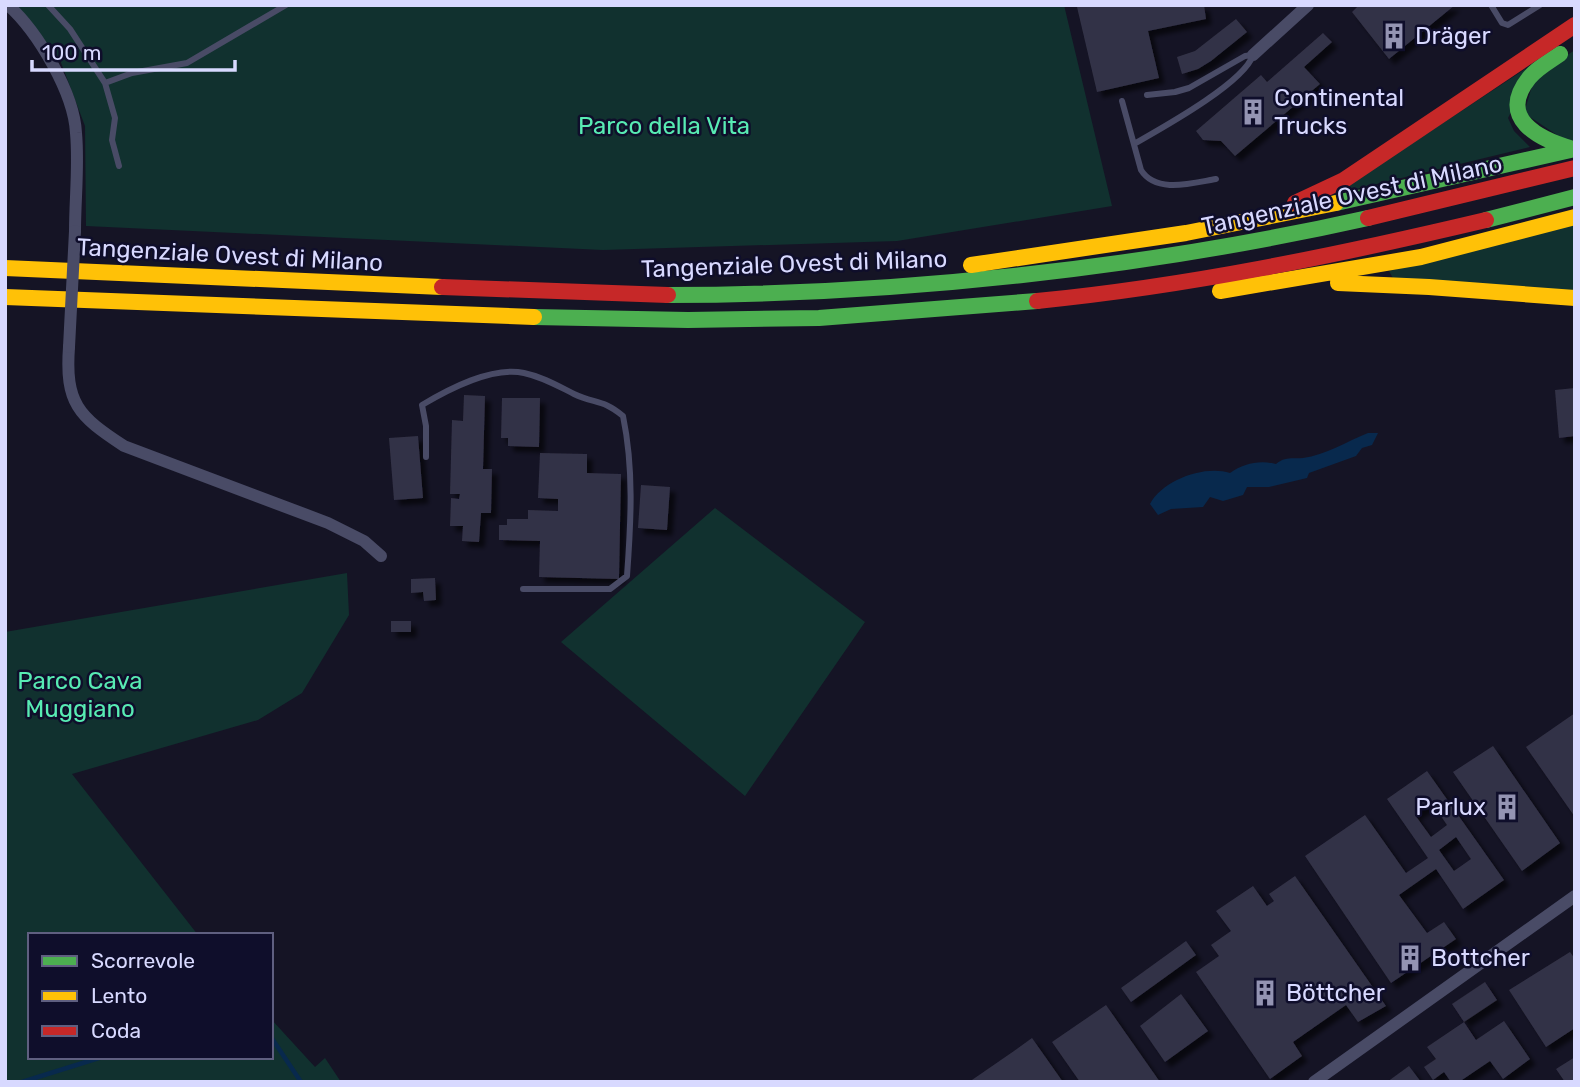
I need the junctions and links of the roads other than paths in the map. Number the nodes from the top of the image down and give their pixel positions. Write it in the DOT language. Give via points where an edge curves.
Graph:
graph roads {
  1 [pos="8,5"];
  2 [pos="48,5"];
  3 [pos="286,5"];
  4 [pos="1308,5"];
  5 [pos="1491,5"];
  6 [pos="1540,5"];
  7 [pos="1575,25"];
  8 [pos="1575,44"];
  9 [pos="1253,55"];
  10 [pos="105,83"];
  11 [pos="1147,94"];
  12 [pos="1122,101"];
  13 [pos="1134,144"];
  14 [pos="1574,149"];
  15 [pos="119,166"];
  16 [pos="1575,168"];
  17 [pos="1216,179"];
  18 [pos="1575,197"];
  19 [pos="1575,217"];
  20 [pos="1183,233"];
  21 [pos="5,268"];
  22 [pos="1285,282"];
  23 [pos="918,285"];
  24 [pos="1094,295"];
  25 [pos="5,297"];
  26 [pos="1575,298"];
  27 [pos="426,457"];
  28 [pos="381,556"];
  29 [pos="523,589"];
  30 [pos="1575,896"];
  31 [pos="1314,1082"];
  1 -- 28 [label="street, bridge" via="51,59 76,131 67,377 78,410 124,446 328,523 364,541"];
  2 -- 10 [label="lane" via="70,29"];
  3 -- 10 [label="lane" via="187,63"];
  4 -- 9 [label="street"];
  5 -- 6 [label="lane" via="1508,25"];
  7 -- 20 [label="highway" via="1344,180 1297,202"];
  8 -- 14 [label="highway" via="1533,74 1523,87 1519,105 1522,121 1535,135"];
  9 -- 11 [label="lane" via="1189,88"];
  9 -- 13 [label="lane" via="1247,68 1187,113"];
  10 -- 15 [label="lane" via="115,118 111,140"];
  12 -- 13 [label="lane"];
  13 -- 17 [label="lane" via="1141,170 1151,181 1181,185"];
  14 -- 20 [label="highway" via="1323,207"];
  16 -- 23 [label="highway, Tangenziale Ovest di Milano" via="1394,213 1250,242"];
  18 -- 24 [label="highway, Tangenziale Ovest di Milano" via="1380,245"];
  19 -- 22 [label="highway" via="1421,257"];
  20 -- 23 [label="highway" via="1017,256 966,267"];
  21 -- 23 [label="highway, Tangenziale Ovest di Milano" via="669,295"];
  22 -- 24 [label="highway" via="1181,296"];
  22 -- 26 [label="highway"];
  24 -- 25 [label="highway, Tangenziale Ovest di Milano" via="758,320"];
  27 -- 29 [label="lane" via="422,405 450,388 486,375 522,372 611,405 623,416 631,471 627,576 610,589"];
  30 -- 31 [label="street"];
}
